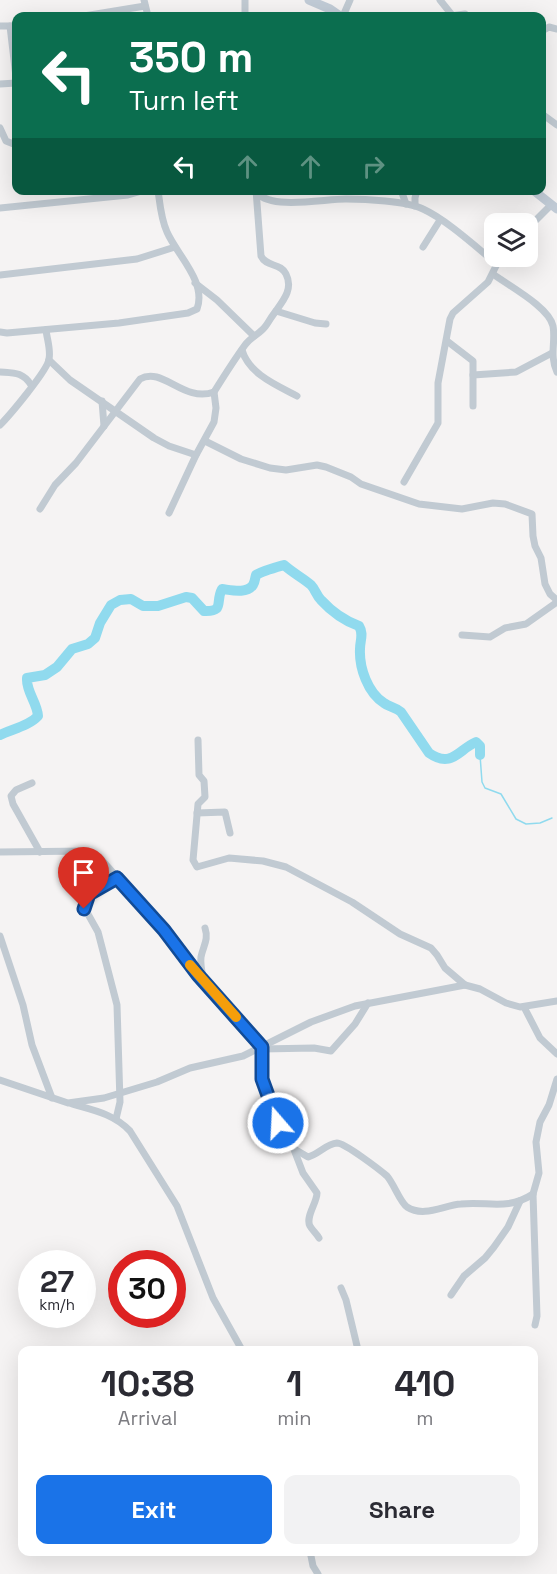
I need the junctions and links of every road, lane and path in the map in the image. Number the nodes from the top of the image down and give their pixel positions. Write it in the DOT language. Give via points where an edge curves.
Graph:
graph roads {
  1 [pos="309,0"];
  2 [pos="145,3"];
  3 [pos="103,12"];
  4 [pos="335,12"];
  5 [pos="0,128"];
  6 [pos="12,145"];
  7 [pos="128,195"];
  8 [pos="159,195"];
  9 [pos="256,195"];
  10 [pos="258,195"];
  11 [pos="403,195"];
  12 [pos="416,195"];
  13 [pos="539,195"];
  14 [pos="406,204"];
  15 [pos="415,206"];
  16 [pos="554,207"];
  17 [pos="1,208"];
  18 [pos="441,220"];
  19 [pos="538,220"];
  20 [pos="175,247"];
  21 [pos="423,247"];
  22 [pos="484,254"];
  23 [pos="496,267"];
  24 [pos="493,274"];
  25 [pos="0,275"];
  26 [pos="195,283"];
  27 [pos="276,311"];
  28 [pos="326,324"];
  29 [pos="46,330"];
  30 [pos="0,332"];
  31 [pos="254,336"];
  32 [pos="447,341"];
  33 [pos="242,350"];
  34 [pos="552,353"];
  35 [pos="49,360"];
  36 [pos="0,372"];
  37 [pos="557,372"];
  38 [pos="473,375"];
  39 [pos="32,385"];
  40 [pos="214,392"];
  41 [pos="297,396"];
  42 [pos="102,401"];
  43 [pos="474,406"];
  44 [pos="116,410"];
  45 [pos="0,425"];
  46 [pos="104,426"];
  47 [pos="205,441"];
  48 [pos="196,455"];
  49 [pos="404,482"];
  50 [pos="40,509"];
  51 [pos="169,513"];
  52 [pos="557,601"];
  53 [pos="462,635"];
  54 [pos="198,740"];
  55 [pos="32,783"];
  56 [pos="198,813"];
  57 [pos="230,833"];
  58 [pos="0,852"];
  59 [pos="40,852"];
  60 [pos="117,878"];
  61 [pos="206,928"];
  62 [pos="0,936"];
  63 [pos="204,982"];
  64 [pos="465,985"];
  65 [pos="557,1001"];
  66 [pos="368,1004"];
  67 [pos="524,1007"];
  68 [pos="262,1048"];
  69 [pos="557,1054"];
  70 [pos="557,1079"];
  71 [pos="0,1080"];
  72 [pos="119,1093"];
  73 [pos="52,1098"];
  74 [pos="68,1103"];
  75 [pos="116,1119"];
  76 [pos="293,1148"];
  77 [pos="533,1194"];
  78 [pos="520,1201"];
  79 [pos="319,1238"];
  80 [pos="341,1288"];
  81 [pos="451,1295"];
  82 [pos="535,1325"];
  83 [pos="241,1346"];
  84 [pos="357,1346"];
  85 [pos="311,1556"];
  86 [pos="318,1574"];
  1 -- 4 [label="street"];
  2 -- 3 [label="street"];
  5 -- 6 [label="street"];
  7 -- 17 [label="street"];
  8 -- 20 [label="street" via="163,222"];
  9 -- 27 [label="street" via="261,256 266,263 283,270 289,285"];
  10 -- 14 [label="street" via="281,202 348,199"];
  11 -- 14 [label="street"];
  12 -- 15 [label="street"];
  13 -- 16 [label="street"];
  14 -- 15 [label="street"];
  15 -- 18 [label="street"];
  16 -- 19 [label="street"];
  18 -- 21 [label="street"];
  18 -- 22 [label="street"];
  20 -- 25 [label="street" via="137,259"];
  20 -- 26 [label="street"];
  23 -- 24 [label="street"];
  24 -- 32 [label="street" via="453,314"];
  24 -- 34 [label="street" via="546,312 553,327"];
  26 -- 29 [label="street" via="198,306 193,312"];
  26 -- 31 [label="street"];
  27 -- 28 [label="street"];
  27 -- 31 [label="street"];
  29 -- 30 [label="street"];
  29 -- 35 [label="street"];
  31 -- 33 [label="street"];
  32 -- 38 [label="street" via="473,361"];
  32 -- 49 [label="street" via="438,382 438,423"];
  33 -- 40 [label="street"];
  33 -- 41 [label="street" via="252,369"];
  34 -- 37 [label="street"];
  34 -- 38 [label="street" via="516,372"];
  35 -- 39 [label="street"];
  35 -- 42 [label="street"];
  36 -- 39 [label="street" via="26,376"];
  38 -- 43 [label="street"];
  39 -- 45 [label="street"];
  40 -- 44 [label="street" via="195,394 146,375"];
  40 -- 47 [label="street" via="216,419"];
  42 -- 44 [label="street"];
  42 -- 46 [label="street"];
  44 -- 46 [label="street"];
  44 -- 48 [label="street" via="154,438"];
  46 -- 50 [label="street"];
  47 -- 48 [label="street"];
  47 -- 52 [label="street" via="270,468 326,466 361,484 419,504 462,509 494,503 532,514 545,584"];
  48 -- 51 [label="street"];
  52 -- 53 [label="street" via="526,624 505,628 490,637"];
  54 -- 56 [label="street" via="199,775 204,781 205,797 199,803"];
  55 -- 59 [label="street" via="11,796"];
  56 -- 57 [label="street" via="225,812"];
  56 -- 64 [label="street" via="193,860 197,867 229,858 286,867 430,948"];
  58 -- 59 [label="street"];
  59 -- 60 [label="street" via="86,851 101,859"];
  60 -- 63 [label="street"];
  60 -- 72 [label="street" via="89,894 84,907 98,932 117,1005"];
  61 -- 63 [label="street" via="201,963"];
  62 -- 73 [label="street"];
  63 -- 68 [label="street"];
  64 -- 66 [label="street"];
  64 -- 67 [label="street"];
  65 -- 67 [label="street"];
  66 -- 68 [label="street" via="312,1022"];
  66 -- 68 [label="street" via="331,1051"];
  67 -- 69 [label="street" via="540,1038"];
  68 -- 72 [label="street"];
  68 -- 76 [label="street" via="262,1079 280,1131"];
  70 -- 77 [label="street" via="538,1129 539,1173"];
  71 -- 73 [label="street"];
  72 -- 74 [label="street"];
  72 -- 75 [label="street"];
  73 -- 74 [label="street"];
  74 -- 75 [label="street"];
  75 -- 83 [label="street" via="130,1131 177,1206 213,1298"];
  76 -- 78 [label="street" via="308,1157 335,1144 349,1147 387,1177 405,1206 415,1209 429,1211 462,1204 494,1206"];
  76 -- 79 [label="street" via="317,1193 309,1225"];
  77 -- 78 [label="street"];
  77 -- 82 [label="street"];
  78 -- 81 [label="street" via="494,1247"];
  80 -- 84 [label="street"];
  85 -- 86 [label="street"];
}
